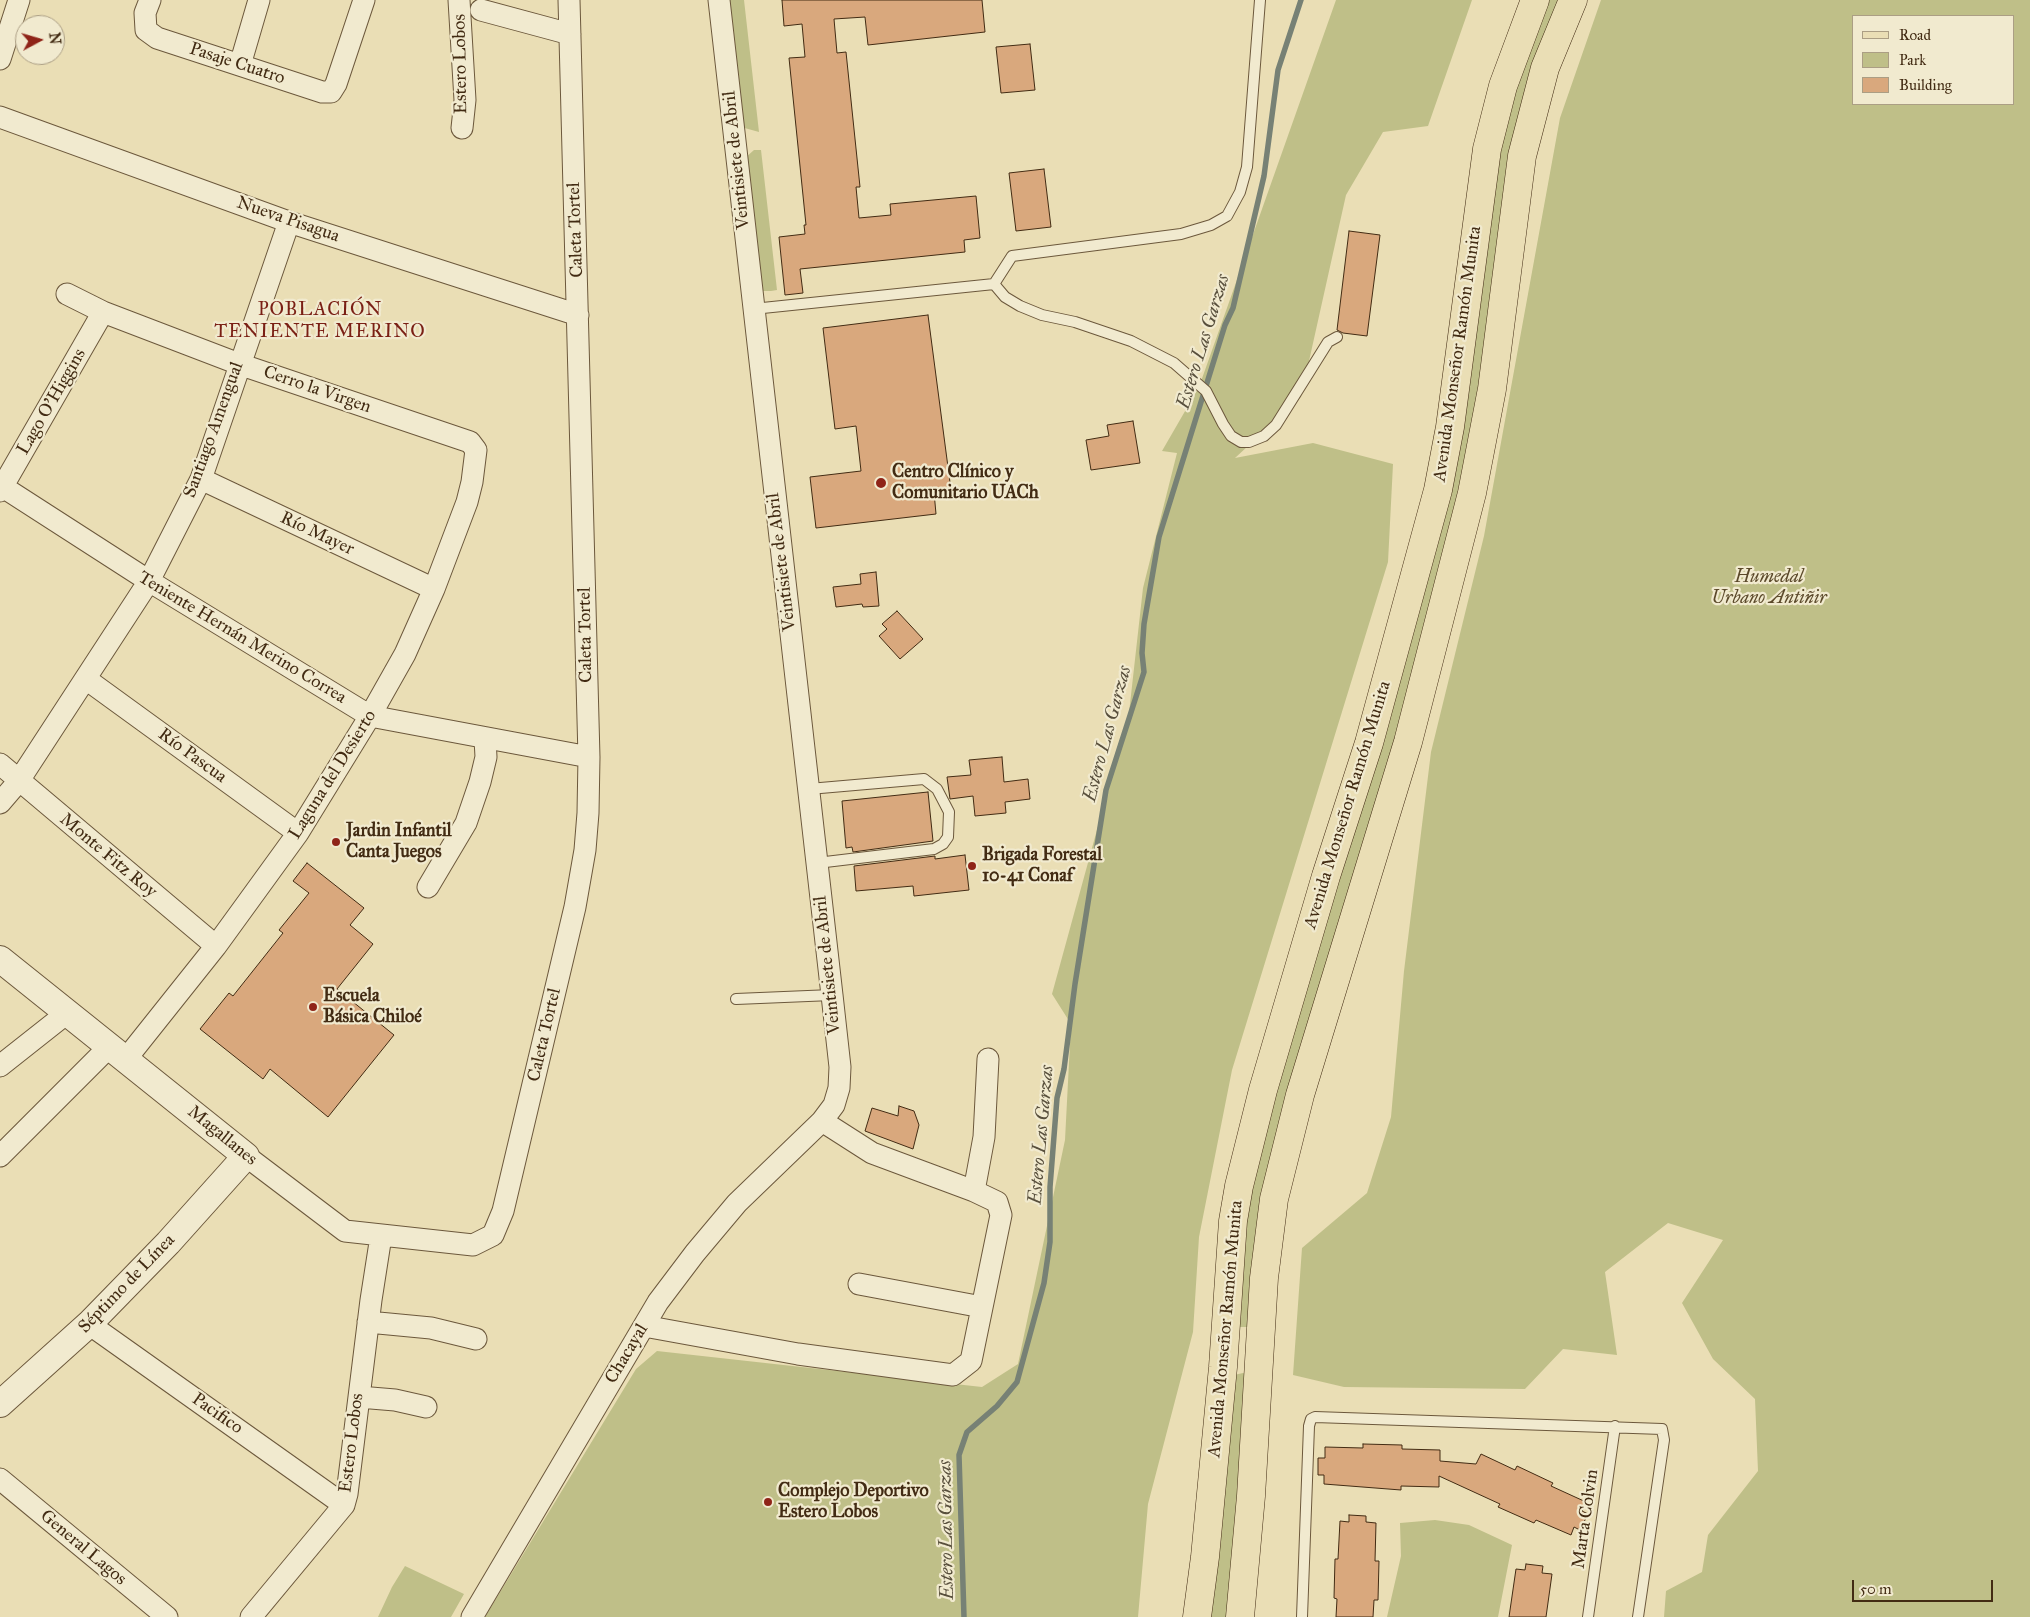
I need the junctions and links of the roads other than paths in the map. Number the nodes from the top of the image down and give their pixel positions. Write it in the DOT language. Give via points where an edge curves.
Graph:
graph roads {
  1 [pos="19,0"];
  2 [pos="150,0"];
  3 [pos="259,0"];
  4 [pos="364,0"];
  5 [pos="459,0"];
  6 [pos="569,0"];
  7 [pos="719,0"];
  8 [pos="1260,0"];
  9 [pos="1535,0"];
  10 [pos="1573,0"];
  11 [pos="481,10"];
  12 [pos="570,34"];
  13 [pos="0,59"];
  14 [pos="240,65"];
  15 [pos="0,117"];
  16 [pos="462,128"];
  17 [pos="289,222"];
  18 [pos="994,284"];
  19 [pos="67,294"];
  20 [pos="753,309"];
  21 [pos="103,312"];
  22 [pos="578,315"];
  23 [pos="1337,337"];
  24 [pos="239,364"];
  25 [pos="476,457"];
  26 [pos="201,479"];
  27 [pos="2,489"];
  28 [pos="149,582"];
  29 [pos="434,589"];
  30 [pos="86,679"];
  31 [pos="370,716"];
  32 [pos="485,739"];
  33 [pos="589,757"];
  34 [pos="0,764"];
  35 [pos="18,782"];
  36 [pos="808,789"];
  37 [pos="0,803"];
  38 [pos="298,833"];
  39 [pos="817,863"];
  40 [pos="428,887"];
  41 [pos="216,946"];
  42 [pos="0,959"];
  43 [pos="832,995"];
  44 [pos="736,999"];
  45 [pos="67,1013"];
  46 [pos="118,1053"];
  47 [pos="988,1059"];
  48 [pos="0,1066"];
  49 [pos="822,1121"];
  50 [pos="0,1156"];
  51 [pos="246,1156"];
  52 [pos="974,1192"];
  53 [pos="381,1236"];
  54 [pos="473,1245"];
  55 [pos="859,1284"];
  56 [pos="982,1307"];
  57 [pos="368,1322"];
  58 [pos="89,1324"];
  59 [pos="644,1326"];
  60 [pos="1225,1333"];
  61 [pos="1261,1335"];
  62 [pos="476,1339"];
  63 [pos="1223,1367"];
  64 [pos="1259,1368"];
  65 [pos="358,1397"];
  66 [pos="0,1404"];
  67 [pos="426,1407"];
  68 [pos="1615,1426"];
  69 [pos="0,1479"];
  70 [pos="344,1504"];
  71 [pos="167,1617"];
  72 [pos="251,1617"];
  73 [pos="472,1617"];
  74 [pos="1197,1617"];
  75 [pos="1240,1617"];
  76 [pos="1302,1617"];
  77 [pos="1588,1617"];
  78 [pos="1638,1617"];
  1 -- 13 [label="street"];
  2 -- 14 [label="street, Pasaje Cuatro" via="145,13 146,30 157,38"];
  3 -- 14 [label="street"];
  4 -- 14 [label="street, Pasaje Cuatro" via="331,92 322,92"];
  5 -- 16 [label="street, Estero Lobos" via="465,100"];
  6 -- 12 [label="street, Caleta Tortel"];
  7 -- 20 [label="street, Veintisiete de Abril"];
  8 -- 18 [label="lane" via="1247,167 1240,192 1226,216 1211,225 1181,234 1012,256"];
  9 -- 60 [label="main road, Avenida Monseñor Ramón Munita" via="1502,86 1487,149 1451,418 1438,490 1369,742 1318,903 1246,1153 1233,1220"];
  10 -- 61 [label="main road, Avenida Monseñor Ramón Munita" via="1545,68 1522,156 1490,398 1463,530 1400,770 1284,1154 1268,1245"];
  11 -- 12 [label="street"];
  12 -- 22 [label="street, Caleta Tortel"];
  15 -- 17 [label="street, Nueva Pisagua"];
  17 -- 22 [label="street, Nueva Pisagua"];
  17 -- 24 [label="street, Santiago Amengual"];
  18 -- 20 [label="lane"];
  18 -- 23 [label="lane" via="1005,297 1020,306 1131,341 1174,362 1206,391 1231,436 1241,442 1264,436 1276,425 1328,342"];
  19 -- 21 [label="street, Cerro la Virgen"];
  20 -- 36 [label="street, Veintisiete de Abril"];
  21 -- 24 [label="street, Cerro la Virgen"];
  21 -- 27 [label="street, Lago O'Higgins"];
  22 -- 33 [label="street, Caleta Tortel"];
  24 -- 25 [label="street, Cerro la Virgen" via="470,442"];
  24 -- 26 [label="street, Santiago Amengual"];
  25 -- 29 [label="street, Laguna del Desierto" via="467,502"];
  26 -- 28 [label="street, Santiago Amengual"];
  26 -- 29 [label="street, Río Mayer"];
  27 -- 28 [label="street, Teniente Hernán Merino Correa"];
  28 -- 30 [label="street, Santiago Amengual"];
  28 -- 31 [label="street, Teniente Hernán Merino Correa"];
  29 -- 31 [label="street, Laguna del Desierto" via="405,654"];
  30 -- 35 [label="street, Santiago Amengual"];
  30 -- 38 [label="street, Río Pascua"];
  31 -- 32 [label="street, Teniente Hernán Merino Correa"];
  31 -- 38 [label="street, Laguna del Desierto"];
  32 -- 33 [label="street, Teniente Hernán Merino Correa"];
  32 -- 40 [label="street" via="486,757 466,824"];
  33 -- 54 [label="street, Caleta Tortel" via="585,850 575,907 503,1211 493,1235"];
  34 -- 35 [label="street, Monte Fitz Roy"];
  35 -- 37 [label="street, Santiago Amengual"];
  35 -- 41 [label="street, Monte Fitz Roy"];
  36 -- 39 [label="street, Veintisiete de Abril"];
  36 -- 39 [label="lane" via="924,779 937,789 949,812 948,837 934,849"];
  38 -- 41 [label="street, Laguna del Desierto"];
  39 -- 43 [label="street, Veintisiete de Abril"];
  41 -- 46 [label="street, Laguna del Desierto"];
  42 -- 45 [label="street, Magallanes"];
  43 -- 44 [label="lane"];
  43 -- 49 [label="street, Veintisiete de Abril" via="840,1067 839,1088 834,1105"];
  45 -- 46 [label="street, Magallanes"];
  45 -- 48 [label="street"];
  46 -- 50 [label="street, Laguna del Desierto"];
  46 -- 51 [label="street, Magallanes"];
  47 -- 52 [label="street" via="984,1137"];
  49 -- 52 [label="street" via="872,1153"];
  49 -- 59 [label="street, Chacayal" via="737,1203 695,1254"];
  51 -- 53 [label="street, Magallanes" via="345,1231"];
  51 -- 58 [label="street, Séptimo de Línea"];
  52 -- 56 [label="street" via="997,1202 1001,1215"];
  53 -- 54 [label="street, Magallanes"];
  53 -- 57 [label="street, Estero Lobos"];
  55 -- 56 [label="street"];
  56 -- 59 [label="street" via="971,1361 953,1376 798,1354"];
  57 -- 62 [label="street" via="431,1328"];
  57 -- 65 [label="street, Estero Lobos"];
  58 -- 66 [label="street, Séptimo de Línea"];
  58 -- 70 [label="street, Pacifico"];
  59 -- 73 [label="street, Chacayal"];
  60 -- 61 [label="main road"];
  60 -- 63 [label="main road, Avenida Monseñor Ramón Munita"];
  61 -- 64 [label="main road, Avenida Monseñor Ramón Munita"];
  63 -- 64 [label="main road"];
  63 -- 74 [label="main road, Avenida Monseñor Ramón Munita"];
  64 -- 75 [label="main road, Avenida Monseñor Ramón Munita"];
  65 -- 67 [label="street"];
  65 -- 70 [label="street, Estero Lobos"];
  68 -- 76 [label="lane" via="1310,1419"];
  68 -- 77 [label="lane, Marta Colvin"];
  68 -- 78 [label="lane" via="1658,1428 1665,1436"];
  69 -- 71 [label="street, General Lagos"];
  70 -- 72 [label="street, Estero Lobos"];
}
